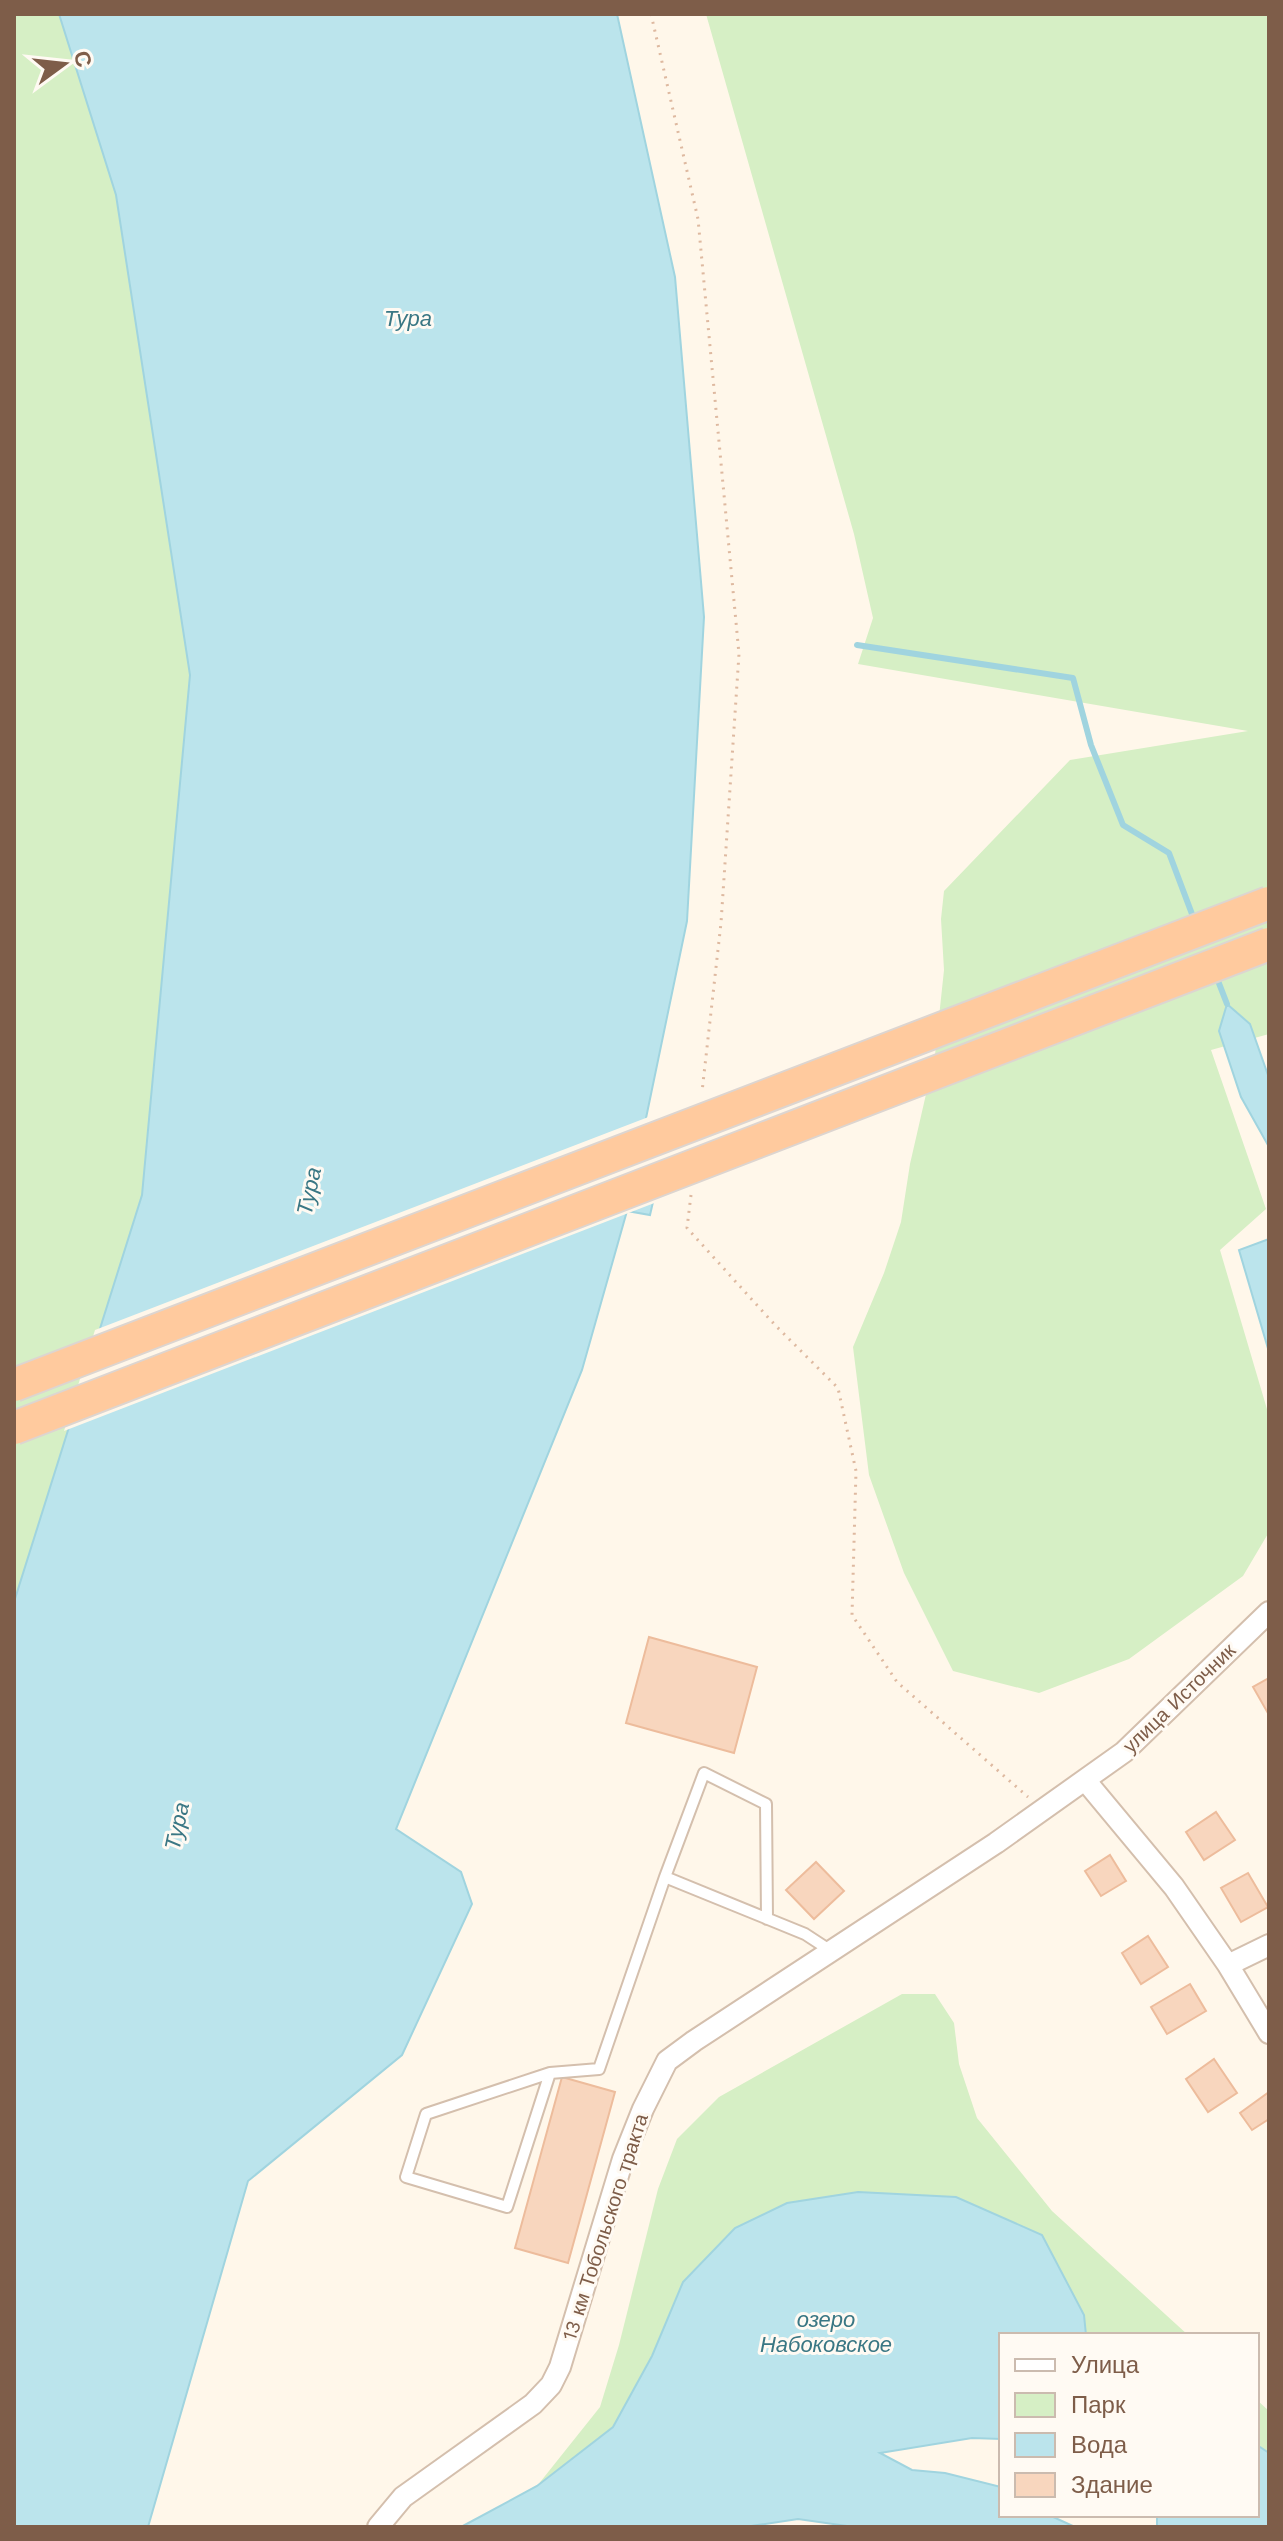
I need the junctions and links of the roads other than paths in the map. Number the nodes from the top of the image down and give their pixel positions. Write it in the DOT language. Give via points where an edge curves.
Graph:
graph roads {
  1 [pos="1269,903"];
  2 [pos="1269,944"];
  3 [pos="14,1385"];
  4 [pos="14,1428"];
  5 [pos="1269,1612"];
  6 [pos="1085,1780"];
  7 [pos="665,1877"];
  8 [pos="767,1919"];
  9 [pos="1269,1945"];
  10 [pos="831,1951"];
  11 [pos="1228,1965"];
  12 [pos="1269,2033"];
  13 [pos="550,2073"];
  14 [pos="378,2527"];
  1 -- 3 [label="highway, bridge"];
  2 -- 4 [label="highway, bridge"];
  5 -- 6 [label="street, улица Источник" via="1124,1752"];
  6 -- 10 [label="street, 13 км Тобольского тракта"];
  6 -- 11 [label="street" via="1174,1887"];
  7 -- 8 [label="lane"];
  7 -- 8 [label="lane" via="704,1773 766,1804"];
  7 -- 13 [label="lane" via="599,2069"];
  8 -- 10 [label="lane"];
  9 -- 11 [label="street"];
  10 -- 14 [label="street, 13 км Тобольского тракта" via="667,2061 623,2159 551,2385 533,2404 403,2497"];
  11 -- 12 [label="street"];
  13 -- 13 [label="lane" via="426,2114 406,2177 507,2207"];
}
